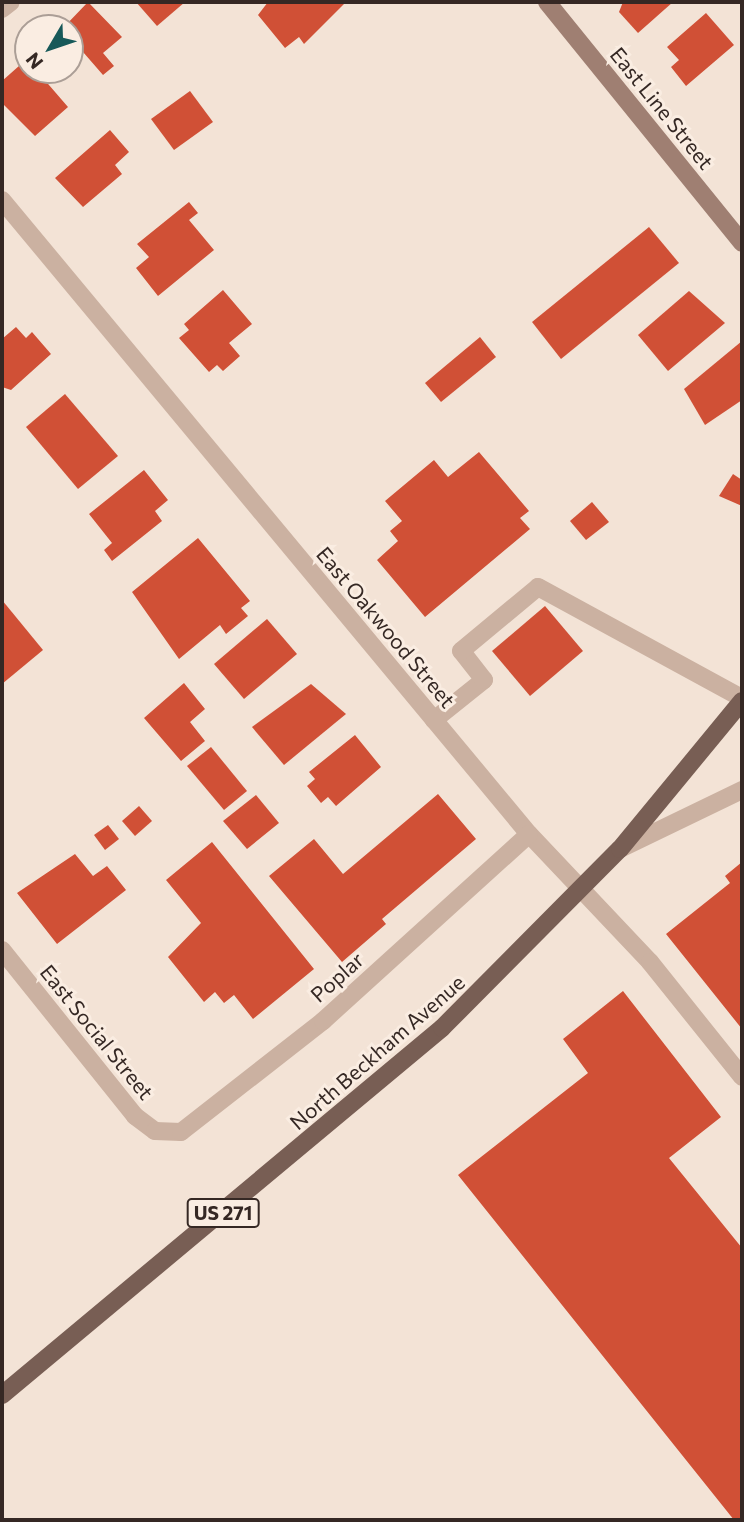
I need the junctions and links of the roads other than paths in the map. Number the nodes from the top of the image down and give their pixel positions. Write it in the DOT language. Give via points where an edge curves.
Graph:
graph roads {
  1 [pos="11,2"];
  2 [pos="547,2"];
  3 [pos="2,9"];
  4 [pos="2,200"];
  5 [pos="742,243"];
  6 [pos="742,700"];
  7 [pos="434,720"];
  8 [pos="742,790"];
  9 [pos="529,834"];
  10 [pos="620,849"];
  11 [pos="580,890"];
  12 [pos="2,950"];
  13 [pos="742,1077"];
  14 [pos="163,1133"];
  15 [pos="2,1395"];
  1 -- 3 [label="street"];
  2 -- 5 [label="street, East Line Street"];
  4 -- 7 [label="street, East Oakwood Street"];
  6 -- 7 [label="street" via="538,587 461,651 484,680"];
  6 -- 10 [label="main road, North Beckham Avenue / US 271"];
  7 -- 9 [label="street, East Oakwood Street"];
  8 -- 10 [label="street"];
  9 -- 11 [label="street, East Oakwood Street"];
  9 -- 14 [label="street, Poplar" via="323,1021 181,1132"];
  10 -- 11 [label="main road, North Beckham Avenue / US 271"];
  11 -- 13 [label="street, East Oakwood Street" via="650,962"];
  11 -- 15 [label="main road, North Beckham Avenue / US 271" via="442,1028"];
  12 -- 14 [label="street, East Social Street" via="135,1116"];
}
